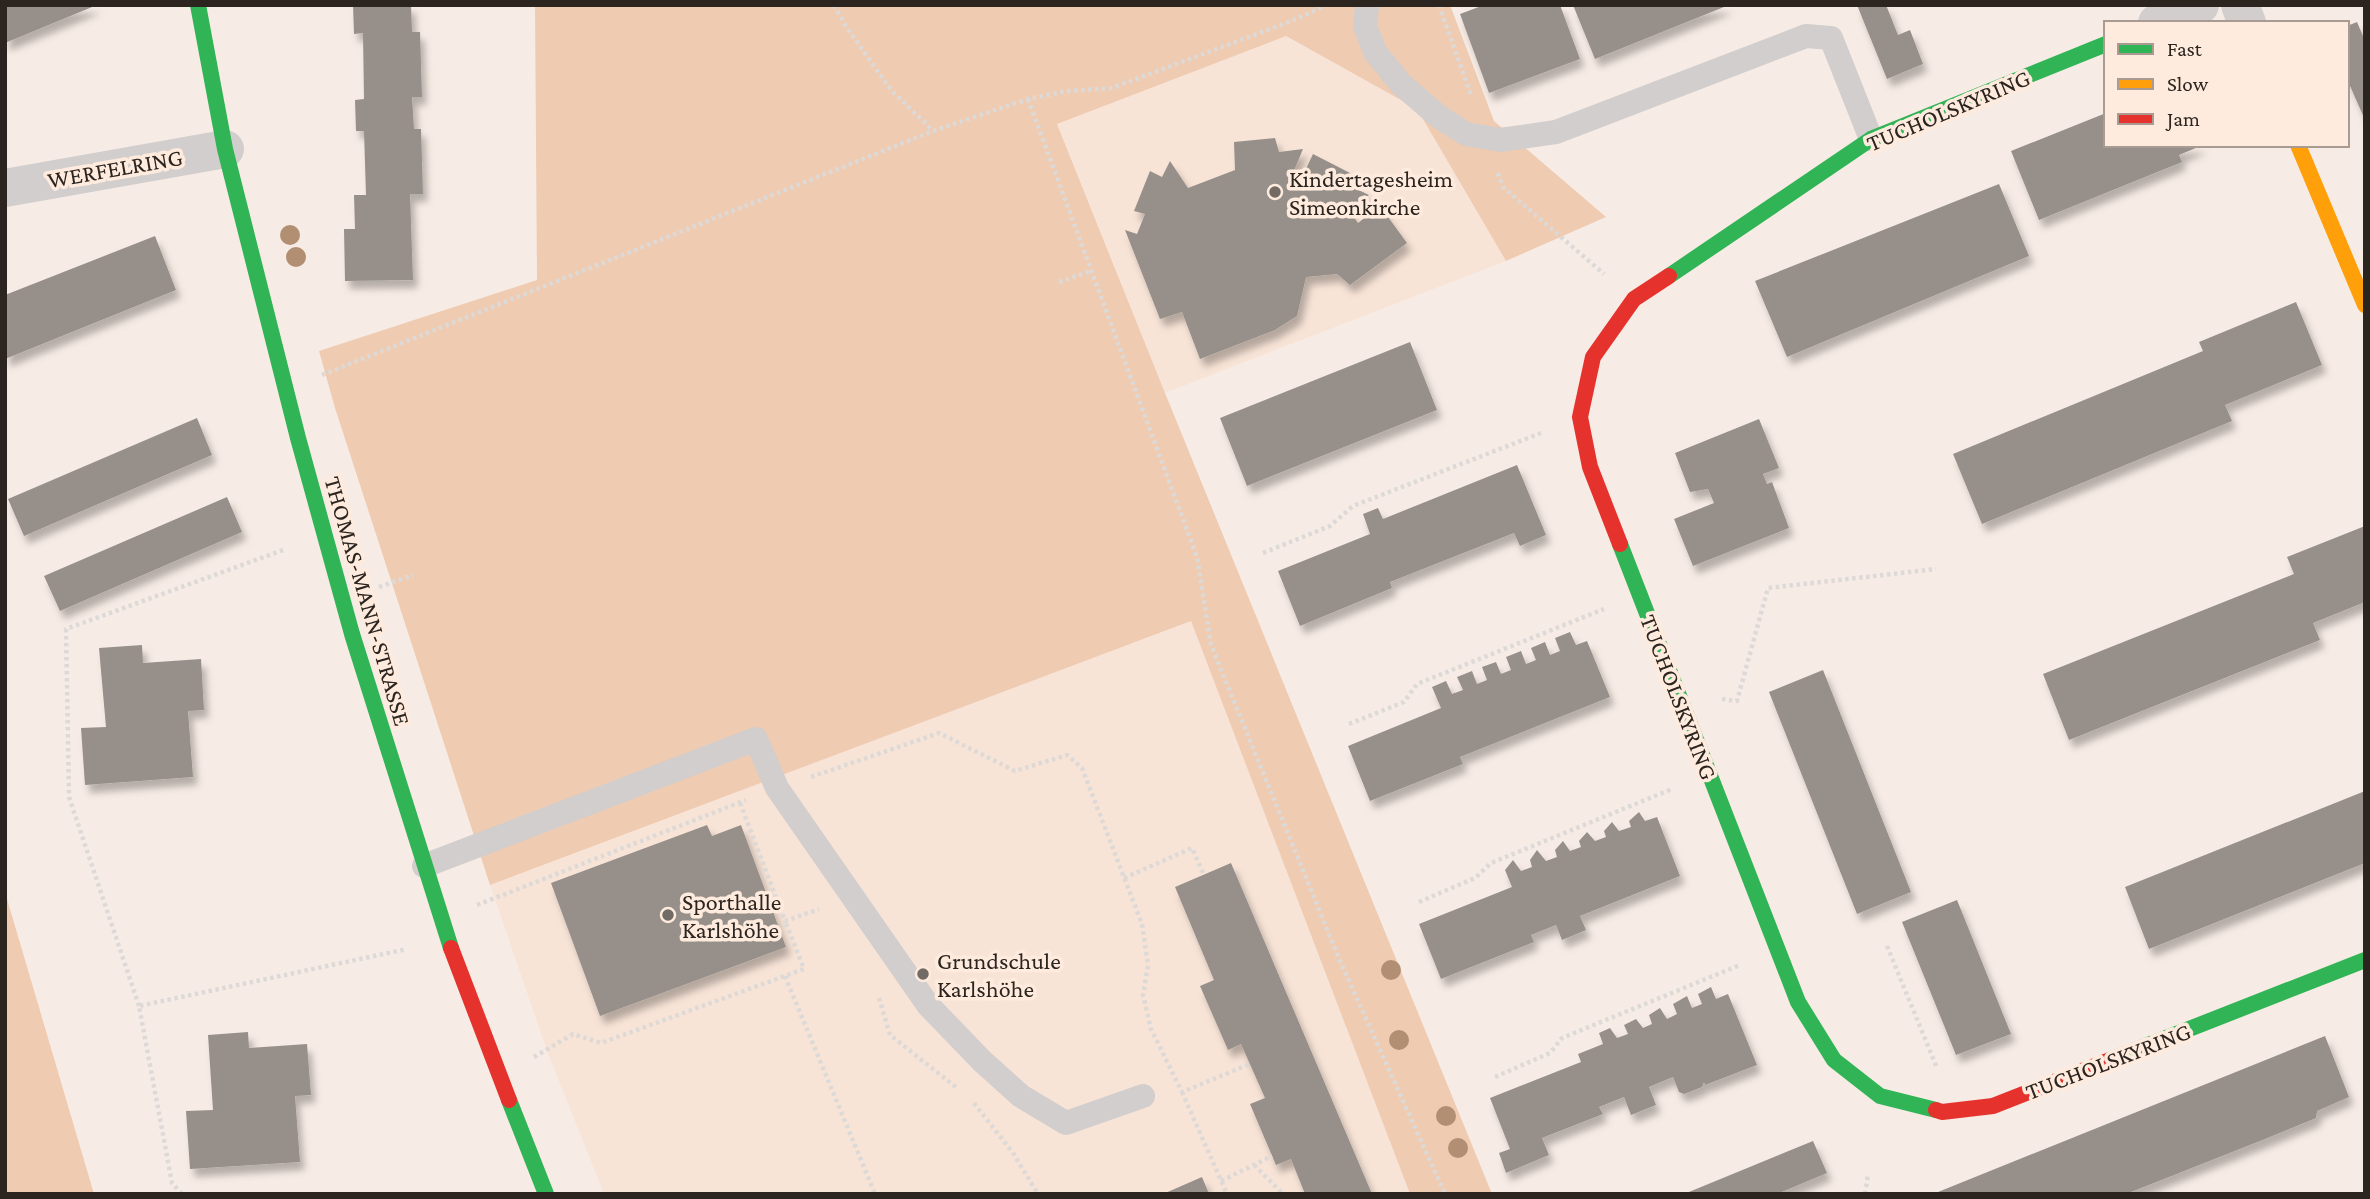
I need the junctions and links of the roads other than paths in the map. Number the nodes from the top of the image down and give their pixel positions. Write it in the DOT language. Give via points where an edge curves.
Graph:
graph roads {
  1 [pos="198,5"];
  2 [pos="1367,5"];
  3 [pos="2200,5"];
  4 [pos="2162,21"];
  5 [pos="2104,45"];
  6 [pos="1871,139"];
  7 [pos="2299,147"];
  8 [pos="225,149"];
  9 [pos="5,188"];
  10 [pos="2365,305"];
  11 [pos="424,866"];
  12 [pos="2365,960"];
  13 [pos="1143,1096"];
  14 [pos="546,1194"];
  1 -- 8 [label="street, THOMAS-MANN-STRASSE"];
  2 -- 6 [label="lane" via="1365,26 1375,52 1401,84 1466,134 1500,140 1556,132 1806,36 1831,38"];
  3 -- 4 [label="street"];
  5 -- 6 [label="street, TUCHOLSKYRING"];
  6 -- 12 [label="street, TUCHOLSKYRING" via="1634,299 1593,357 1580,417 1590,467 1798,1002 1834,1060 1880,1097 1942,1112 1993,1106"];
  7 -- 10 [label="street"];
  8 -- 9 [label="street, WERFELRING"];
  8 -- 11 [label="street, THOMAS-MANN-STRASSE" via="324,536"];
  11 -- 13 [label="lane" via="756,739 777,788 928,1005 982,1061 1021,1096 1066,1123"];
  11 -- 14 [label="street, THOMAS-MANN-STRASSE" via="448,941"];
}
